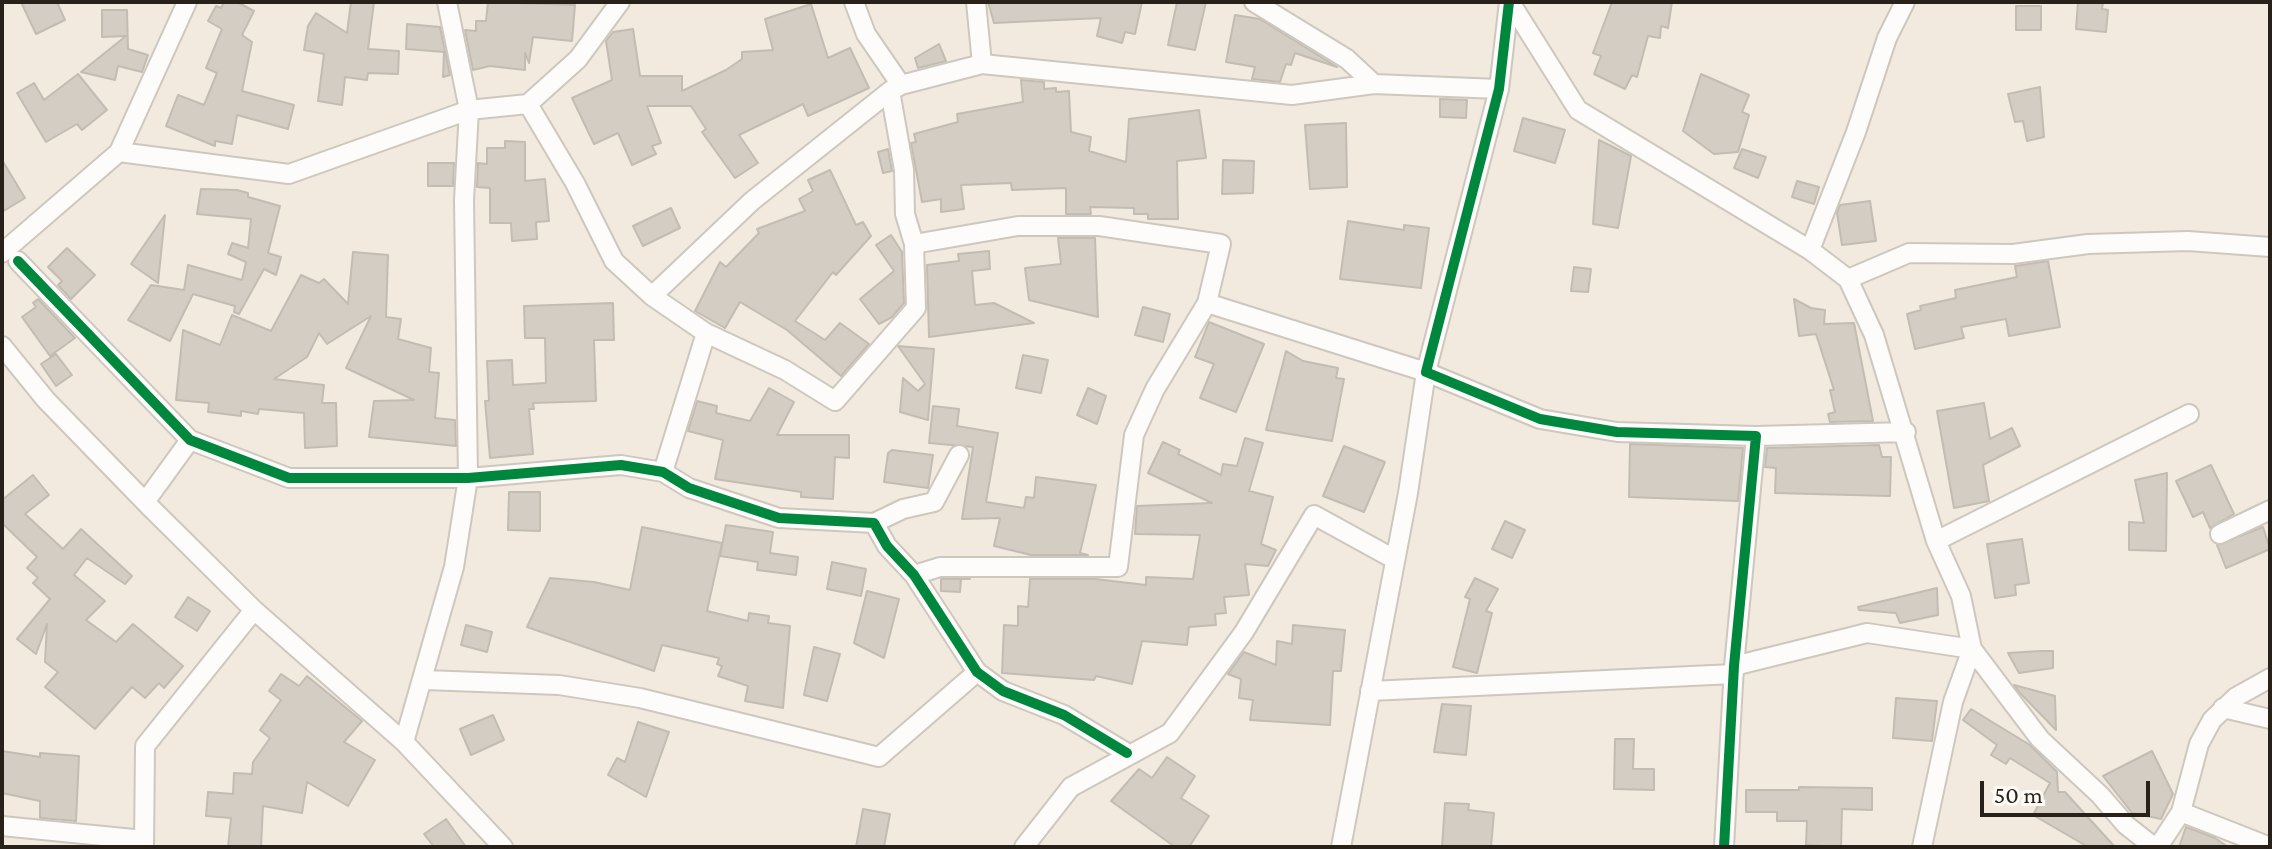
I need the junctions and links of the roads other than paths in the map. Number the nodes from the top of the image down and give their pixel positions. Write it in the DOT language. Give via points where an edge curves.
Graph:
graph roads {
  1 [pos="187,2"];
  2 [pos="447,2"];
  3 [pos="620,2"];
  4 [pos="854,2"];
  5 [pos="976,2"];
  6 [pos="1254,2"];
  7 [pos="1509,2"];
  8 [pos="1905,2"];
  9 [pos="982,64"];
  10 [pos="1374,84"];
  11 [pos="895,88"];
  12 [pos="1499,89"];
  13 [pos="528,104"];
  14 [pos="469,110"];
  15 [pos="119,152"];
  16 [pos="914,244"];
  17 [pos="2270,247"];
  18 [pos="1810,250"];
  19 [pos="10,257"];
  20 [pos="1848,279"];
  21 [pos="652,296"];
  22 [pos="1207,303"];
  23 [pos="706,333"];
  24 [pos="2,346"];
  25 [pos="1426,372"];
  26 [pos="2189,414"];
  27 [pos="1906,432"];
  28 [pos="1756,436"];
  29 [pos="190,440"];
  30 [pos="959,455"];
  31 [pos="663,472"];
  32 [pos="468,478"];
  33 [pos="145,502"];
  34 [pos="2270,510"];
  35 [pos="874,523"];
  36 [pos="2220,534"];
  37 [pos="1936,541"];
  38 [pos="1394,559"];
  39 [pos="914,575"];
  40 [pos="254,610"];
  41 [pos="1972,649"];
  42 [pos="1734,670"];
  43 [pos="977,672"];
  44 [pos="2270,678"];
  45 [pos="425,680"];
  46 [pos="1370,691"];
  47 [pos="2223,708"];
  48 [pos="2270,719"];
  49 [pos="404,742"];
  50 [pos="1127,753"];
  51 [pos="2181,812"];
  52 [pos="2,826"];
  53 [pos="144,844"];
  54 [pos="503,847"];
  55 [pos="1024,847"];
  56 [pos="1341,847"];
  57 [pos="1724,847"];
  58 [pos="1922,847"];
  59 [pos="2156,847"];
  60 [pos="2270,847"];
  1 -- 15 [label="street"];
  2 -- 14 [label="street"];
  3 -- 13 [label="street" via="578,59"];
  4 -- 11 [label="street"];
  5 -- 9 [label="street"];
  6 -- 10 [label="street" via="1347,59"];
  7 -- 12 [label="street"];
  7 -- 18 [label="street" via="1578,110"];
  8 -- 18 [label="street"];
  9 -- 10 [label="street" via="1292,95"];
  9 -- 11 [label="street"];
  10 -- 12 [label="street"];
  11 -- 16 [label="street" via="905,214"];
  11 -- 21 [label="street" via="752,201"];
  12 -- 25 [label="street"];
  13 -- 14 [label="street"];
  13 -- 21 [label="street" via="614,261"];
  14 -- 15 [label="street" via="289,174"];
  14 -- 32 [label="street" via="464,200"];
  15 -- 19 [label="street"];
  16 -- 22 [label="street" via="1018,226 1099,226 1221,244"];
  16 -- 23 [label="street" via="916,308 835,401 785,370"];
  17 -- 20 [label="street" via="2188,241 2088,244 2013,254 1909,253"];
  18 -- 20 [label="street"];
  19 -- 29 [label="street"];
  20 -- 27 [label="street" via="1874,335"];
  21 -- 23 [label="street"];
  22 -- 25 [label="street"];
  22 -- 39 [label="street" via="1134,435 1118,567 940,567"];
  23 -- 31 [label="street"];
  24 -- 33 [label="street" via="46,400"];
  25 -- 28 [label="street" via="1540,419 1617,432"];
  25 -- 38 [label="street"];
  26 -- 37 [label="street"];
  27 -- 28 [label="street"];
  27 -- 37 [label="street"];
  28 -- 42 [label="street"];
  29 -- 32 [label="street" via="289,478"];
  29 -- 33 [label="street"];
  30 -- 35 [label="street" via="934,502"];
  31 -- 32 [label="street" via="621,465"];
  31 -- 35 [label="street" via="689,488 779,518"];
  32 -- 45 [label="street" via="454,567"];
  33 -- 40 [label="street"];
  34 -- 36 [label="street"];
  35 -- 39 [label="street"];
  37 -- 41 [label="street" via="1961,596"];
  38 -- 46 [label="street"];
  38 -- 50 [label="street" via="1314,515 1244,632 1170,733"];
  39 -- 43 [label="street"];
  40 -- 49 [label="street"];
  40 -- 53 [label="street" via="145,746"];
  41 -- 42 [label="street" via="1867,633"];
  41 -- 58 [label="street" via="1953,702"];
  41 -- 59 [label="street" via="2040,739 2126,825"];
  42 -- 46 [label="street"];
  42 -- 57 [label="street"];
  43 -- 45 [label="street" via="879,757 640,698 559,685"];
  43 -- 50 [label="street" via="1003,691 1064,715"];
  44 -- 47 [label="street"];
  45 -- 49 [label="street"];
  46 -- 56 [label="street"];
  47 -- 48 [label="street"];
  47 -- 51 [label="street" via="2199,744"];
  49 -- 54 [label="street"];
  50 -- 55 [label="street" via="1071,787"];
  51 -- 59 [label="street"];
  51 -- 60 [label="street"];
  52 -- 53 [label="street"];
}
